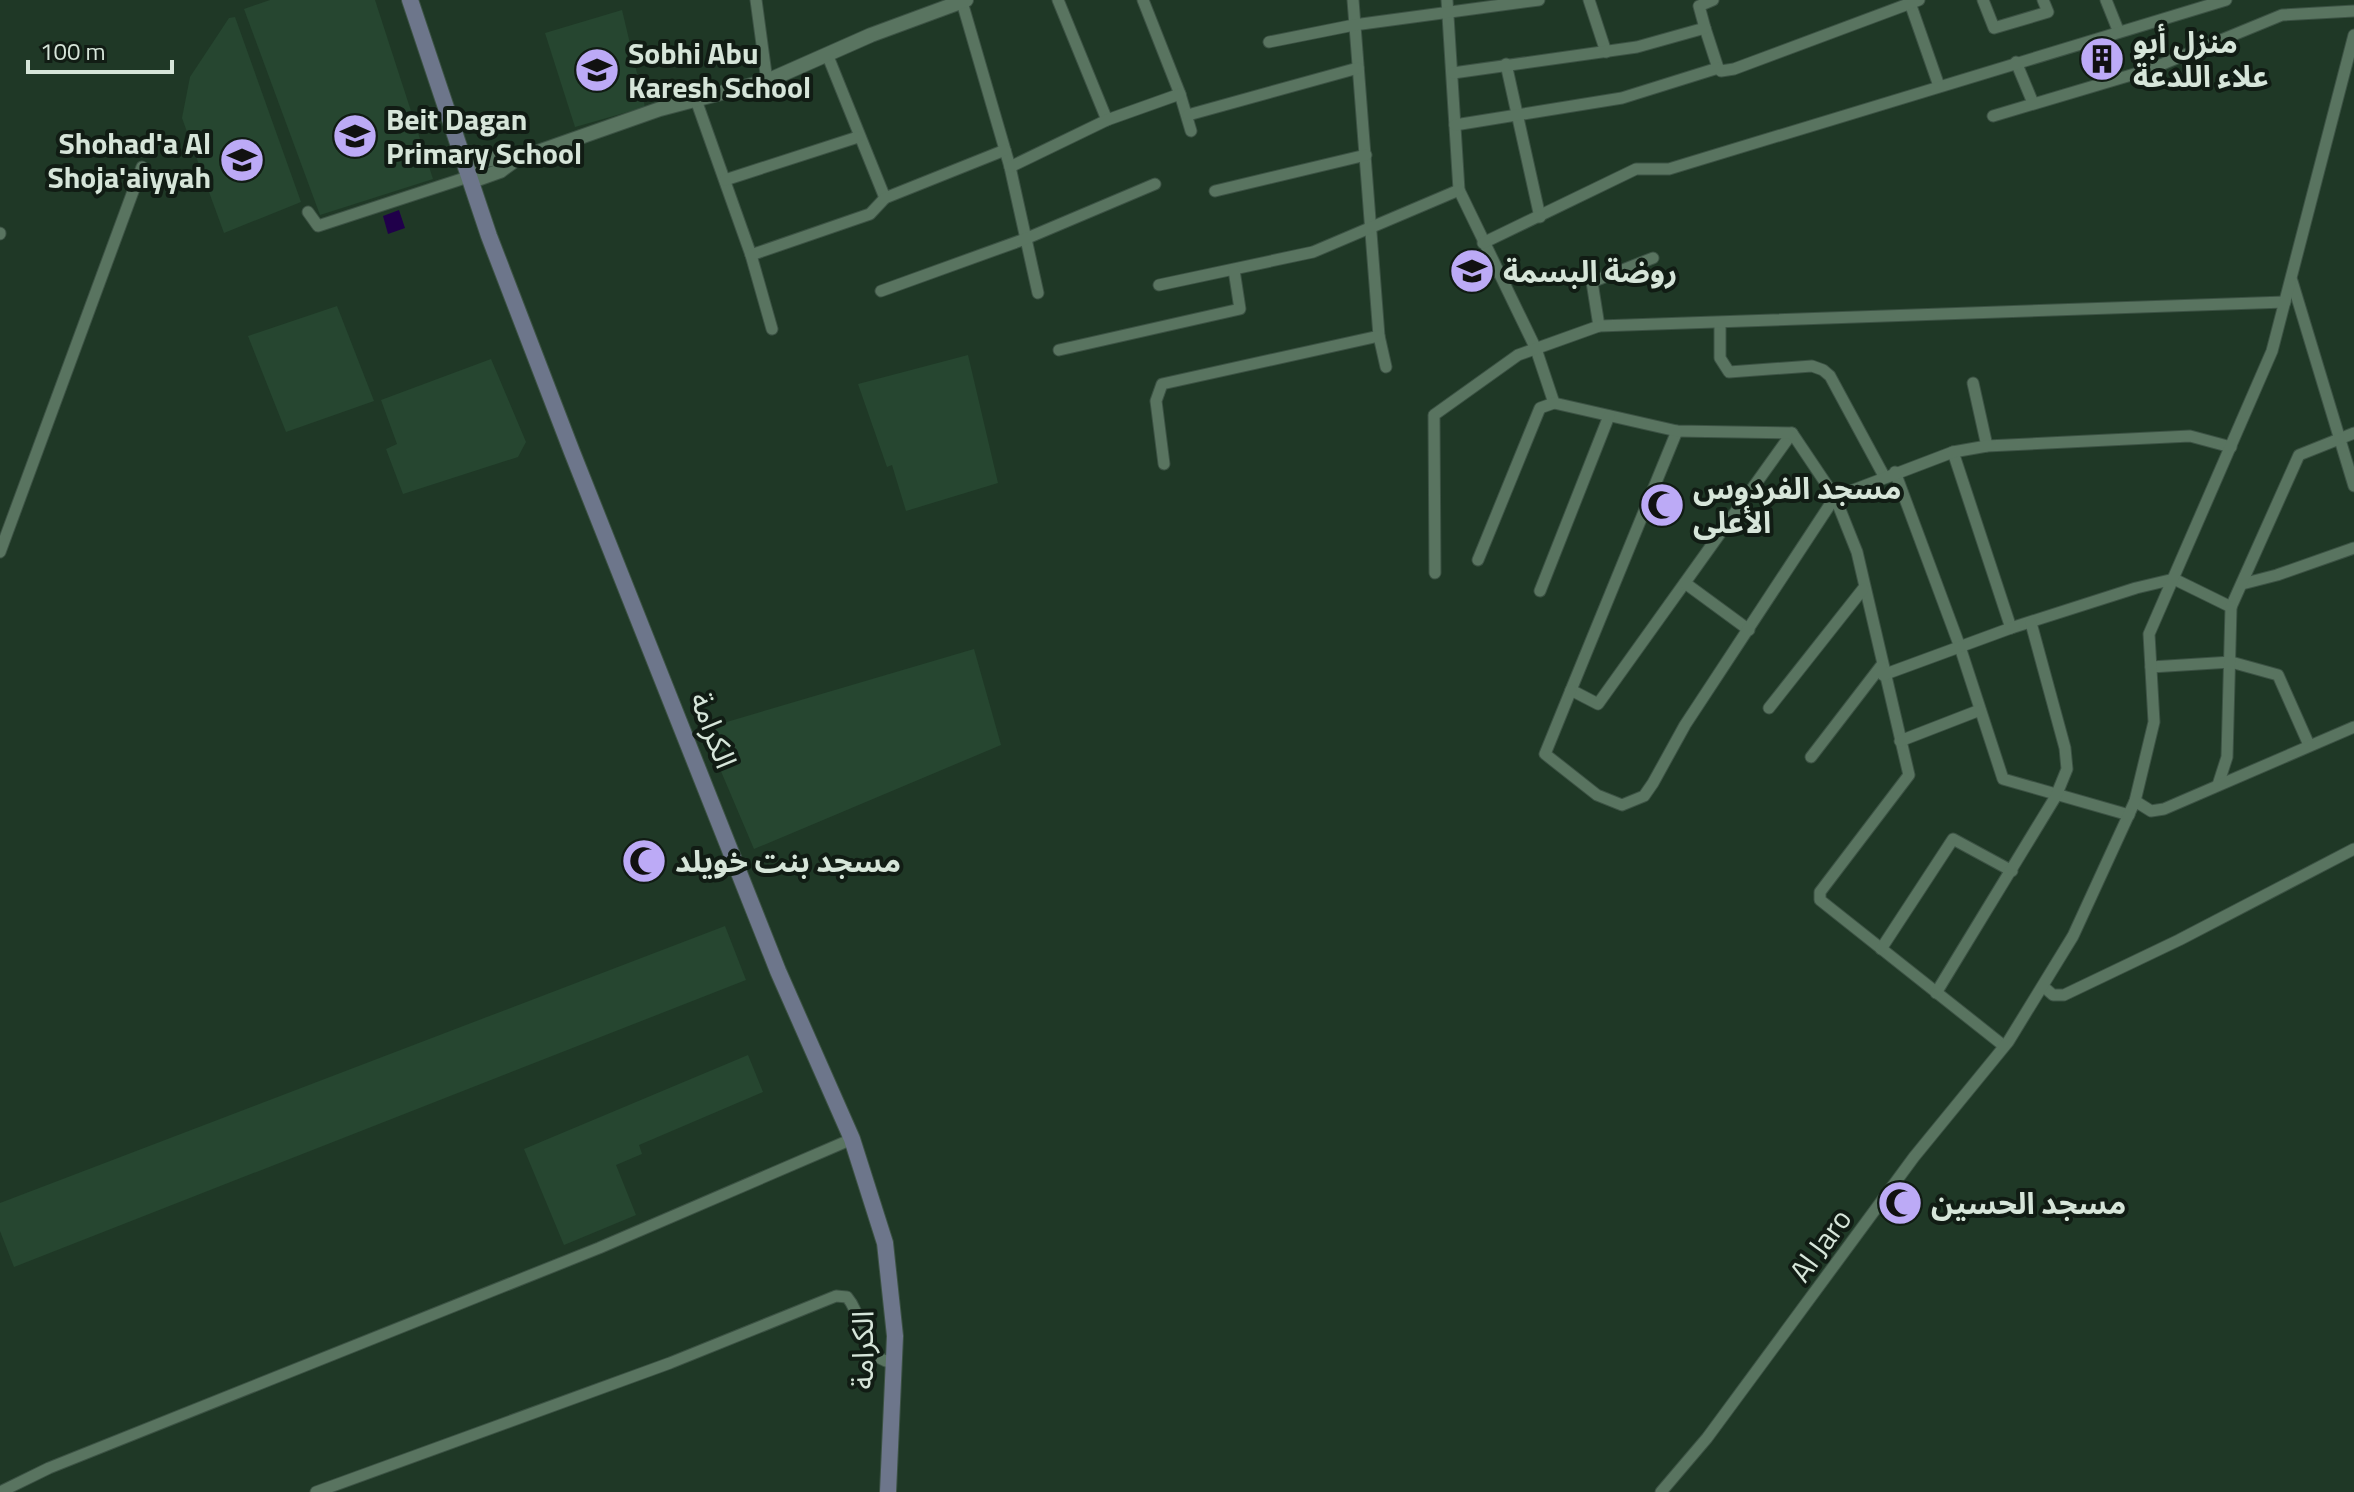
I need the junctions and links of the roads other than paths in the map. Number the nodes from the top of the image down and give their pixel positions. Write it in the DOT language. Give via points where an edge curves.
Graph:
graph roads {
  1 [pos="410,0"];
  2 [pos="756,0"];
  3 [pos="1058,0"];
  4 [pos="1143,0"];
  5 [pos="1353,0"];
  6 [pos="1447,0"];
  7 [pos="1539,0"];
  8 [pos="1606,0"];
  9 [pos="1713,0"];
  10 [pos="1983,0"];
  11 [pos="2043,0"];
  12 [pos="2106,0"];
  13 [pos="2226,0"];
  14 [pos="964,1"];
  15 [pos="1913,1"];
  16 [pos="1590,2"];
  17 [pos="1698,3"];
  18 [pos="2354,11"];
  19 [pos="1449,13"];
  20 [pos="1354,25"];
  21 [pos="1705,28"];
  22 [pos="2118,30"];
  23 [pos="2354,35"];
  24 [pos="1269,42"];
  25 [pos="1606,52"];
  26 [pos="827,54"];
  27 [pos="2016,62"];
  28 [pos="1506,64"];
  29 [pos="1358,68"];
  30 [pos="1718,68"];
  31 [pos="1453,73"];
  32 [pos="767,81"];
  33 [pos="1939,86"];
  34 [pos="1180,94"];
  35 [pos="696,100"];
  36 [pos="2033,103"];
  37 [pos="1188,115"];
  38 [pos="1515,115"];
  39 [pos="1993,116"];
  40 [pos="1107,120"];
  41 [pos="1455,125"];
  42 [pos="1191,131"];
  43 [pos="858,137"];
  44 [pos="1005,150"];
  45 [pos="1366,155"];
  46 [pos="142,167"];
  47 [pos="1010,167"];
  48 [pos="470,173"];
  49 [pos="725,180"];
  50 [pos="1155,184"];
  51 [pos="1459,190"];
  52 [pos="1215,191"];
  53 [pos="885,198"];
  54 [pos="308,212"];
  55 [pos="1540,217"];
  56 [pos="1373,229"];
  57 [pos="1025,239"];
  58 [pos="1483,243"];
  59 [pos="751,255"];
  60 [pos="1653,258"];
  61 [pos="1234,270"];
  62 [pos="2292,280"];
  63 [pos="1159,285"];
  64 [pos="881,291"];
  65 [pos="1038,293"];
  66 [pos="2285,302"];
  67 [pos="1720,325"];
  68 [pos="1599,326"];
  69 [pos="772,329"];
  70 [pos="1379,336"];
  71 [pos="1536,349"];
  72 [pos="1059,350"];
  73 [pos="1386,367"];
  74 [pos="1973,383"];
  75 [pos="1554,403"];
  76 [pos="1609,416"];
  77 [pos="1677,431"];
  78 [pos="1792,433"];
  79 [pos="2354,433"];
  80 [pos="2339,438"];
  81 [pos="1987,446"];
  82 [pos="2231,447"];
  83 [pos="1953,452"];
  84 [pos="1164,464"];
  85 [pos="1890,474"];
  86 [pos="2354,486"];
  87 [pos="1835,497"];
  88 [pos="2354,548"];
  89 [pos="0,552"];
  90 [pos="1478,560"];
  91 [pos="1435,573"];
  92 [pos="2174,579"];
  93 [pos="1685,583"];
  94 [pos="2242,584"];
  95 [pos="1863,589"];
  96 [pos="1540,591"];
  97 [pos="2231,607"];
  98 [pos="2031,623"];
  99 [pos="2011,628"];
  100 [pos="1749,630"];
  101 [pos="1960,647"];
  102 [pos="2231,662"];
  103 [pos="2151,667"];
  104 [pos="1882,670"];
  105 [pos="1571,690"];
  106 [pos="1769,708"];
  107 [pos="1980,710"];
  108 [pos="2354,727"];
  109 [pos="1900,741"];
  110 [pos="2309,745"];
  111 [pos="1811,757"];
  112 [pos="2218,785"];
  113 [pos="2056,796"];
  114 [pos="2135,801"];
  115 [pos="2129,815"];
  116 [pos="2354,849"];
  117 [pos="2012,871"];
  118 [pos="1881,949"];
  119 [pos="2044,987"];
  120 [pos="1936,993"];
  121 [pos="2004,1046"];
  122 [pos="852,1139"];
  123 [pos="893,1363"];
  124 [pos="0,1492"];
  125 [pos="316,1492"];
  126 [pos="888,1492"];
  127 [pos="1661,1492"];
  1 -- 48 [label="main road, الكرامة"];
  2 -- 32 [label="street"];
  3 -- 40 [label="street"];
  4 -- 34 [label="street"];
  5 -- 20 [label="street"];
  6 -- 19 [label="street"];
  7 -- 19 [label="street"];
  8 -- 16 [label="street"];
  9 -- 17 [label="street"];
  10 -- 11 [label="street" via="1994,28 2048,12"];
  12 -- 22 [label="street"];
  13 -- 22 [label="street"];
  14 -- 26 [label="street"];
  14 -- 44 [label="street"];
  15 -- 30 [label="street" via="1734,69"];
  15 -- 33 [label="street"];
  16 -- 25 [label="street"];
  17 -- 21 [label="street"];
  18 -- 36 [label="street" via="2282,15 2148,70"];
  19 -- 20 [label="street"];
  19 -- 31 [label="street"];
  20 -- 24 [label="street"];
  20 -- 29 [label="street"];
  21 -- 25 [label="street"];
  21 -- 30 [label="street"];
  22 -- 27 [label="street"];
  23 -- 62 [label="street, Al Jaro"];
  25 -- 28 [label="street"];
  26 -- 32 [label="street"];
  26 -- 43 [label="street"];
  27 -- 33 [label="street"];
  27 -- 36 [label="street"];
  28 -- 31 [label="street"];
  28 -- 38 [label="street"];
  29 -- 37 [label="street"];
  29 -- 45 [label="street"];
  30 -- 38 [label="street" via="1622,98"];
  31 -- 41 [label="street"];
  32 -- 35 [label="street"];
  33 -- 55 [label="street" via="1669,169 1636,169"];
  34 -- 37 [label="street"];
  34 -- 40 [label="street"];
  35 -- 48 [label="street" via="515,160 497,158"];
  35 -- 49 [label="street"];
  36 -- 39 [label="street"];
  37 -- 42 [label="street"];
  38 -- 41 [label="street"];
  38 -- 55 [label="street"];
  40 -- 47 [label="street"];
  41 -- 51 [label="street"];
  43 -- 49 [label="street"];
  43 -- 53 [label="street"];
  44 -- 47 [label="street"];
  44 -- 53 [label="street"];
  45 -- 52 [label="street"];
  45 -- 56 [label="street"];
  46 -- 89 [label="street"];
  47 -- 57 [label="street"];
  48 -- 54 [label="street" via="318,226"];
  48 -- 122 [label="main road, الكرامة" via="489,236 778,971"];
  49 -- 59 [label="street"];
  50 -- 57 [label="street"];
  51 -- 56 [label="street"];
  51 -- 58 [label="street"];
  53 -- 59 [label="street" via="870,214"];
  55 -- 58 [label="street"];
  56 -- 61 [label="street" via="1313,252"];
  56 -- 70 [label="street"];
  57 -- 64 [label="street"];
  57 -- 65 [label="street"];
  58 -- 71 [label="street"];
  59 -- 69 [label="street"];
  60 -- 68 [label="street" via="1592,282"];
  61 -- 63 [label="street"];
  61 -- 72 [label="street" via="1240,309"];
  62 -- 66 [label="street, Al Jaro"];
  62 -- 80 [label="street"];
  66 -- 67 [label="street"];
  66 -- 82 [label="street, Al Jaro" via="2272,351"];
  67 -- 68 [label="street"];
  67 -- 85 [label="street" via="1720,358 1729,372 1812,366 1830,376"];
  68 -- 71 [label="street"];
  70 -- 73 [label="street"];
  70 -- 84 [label="street" via="1162,384 1156,401"];
  71 -- 75 [label="street"];
  71 -- 91 [label="street" via="1518,355 1434,415"];
  74 -- 81 [label="street"];
  75 -- 76 [label="street"];
  75 -- 90 [label="street" via="1540,408"];
  76 -- 77 [label="street"];
  76 -- 96 [label="street"];
  77 -- 78 [label="street"];
  77 -- 105 [label="street"];
  78 -- 87 [label="street"];
  78 -- 93 [label="street"];
  79 -- 80 [label="street"];
  80 -- 86 [label="street"];
  80 -- 94 [label="street" via="2299,455"];
  81 -- 82 [label="street" via="2190,436"];
  81 -- 83 [label="street"];
  82 -- 92 [label="street, Al Jaro"];
  83 -- 85 [label="street"];
  83 -- 99 [label="street"];
  85 -- 87 [label="street"];
  85 -- 101 [label="street"];
  87 -- 95 [label="street" via="1857,552"];
  87 -- 100 [label="street"];
  88 -- 94 [label="street"];
  92 -- 97 [label="street"];
  92 -- 98 [label="street"];
  92 -- 103 [label="street, Al Jaro" via="2149,634"];
  93 -- 100 [label="street"];
  93 -- 105 [label="street" via="1598,704"];
  94 -- 97 [label="street"];
  95 -- 104 [label="street"];
  95 -- 106 [label="street"];
  97 -- 102 [label="street"];
  98 -- 99 [label="street"];
  98 -- 113 [label="street" via="2065,748 2067,769"];
  99 -- 101 [label="street"];
  100 -- 105 [label="street" via="1644,796 1622,805 1597,795 1545,754"];
  101 -- 104 [label="street"];
  101 -- 107 [label="street"];
  102 -- 103 [label="street"];
  102 -- 110 [label="street" via="2278,675"];
  102 -- 112 [label="street" via="2227,757"];
  103 -- 114 [label="street, Al Jaro" via="2154,722"];
  104 -- 109 [label="street"];
  104 -- 111 [label="street"];
  107 -- 109 [label="street"];
  107 -- 113 [label="street" via="2003,779"];
  108 -- 110 [label="street"];
  109 -- 118 [label="street" via="1909,775 1820,892 1820,900"];
  110 -- 112 [label="street"];
  112 -- 114 [label="street" via="2151,811"];
  113 -- 115 [label="street"];
  113 -- 117 [label="street"];
  114 -- 115 [label="street, Al Jaro"];
  115 -- 119 [label="street, Al Jaro"];
  116 -- 119 [label="street" via="2064,995 2053,995"];
  117 -- 118 [label="street" via="1953,839"];
  117 -- 120 [label="street"];
  118 -- 120 [label="street"];
  119 -- 121 [label="street, Al Jaro"];
  120 -- 121 [label="street"];
  121 -- 127 [label="street, Al Jaro"];
  122 -- 123 [label="main road, الكرامة" via="885,1243"];
  122 -- 124 [label="street"];
  123 -- 125 [label="street" via="876,1358 864,1341 855,1306 847,1297 836,1296 670,1363"];
  123 -- 126 [label="main road, الكرامة"];
}
